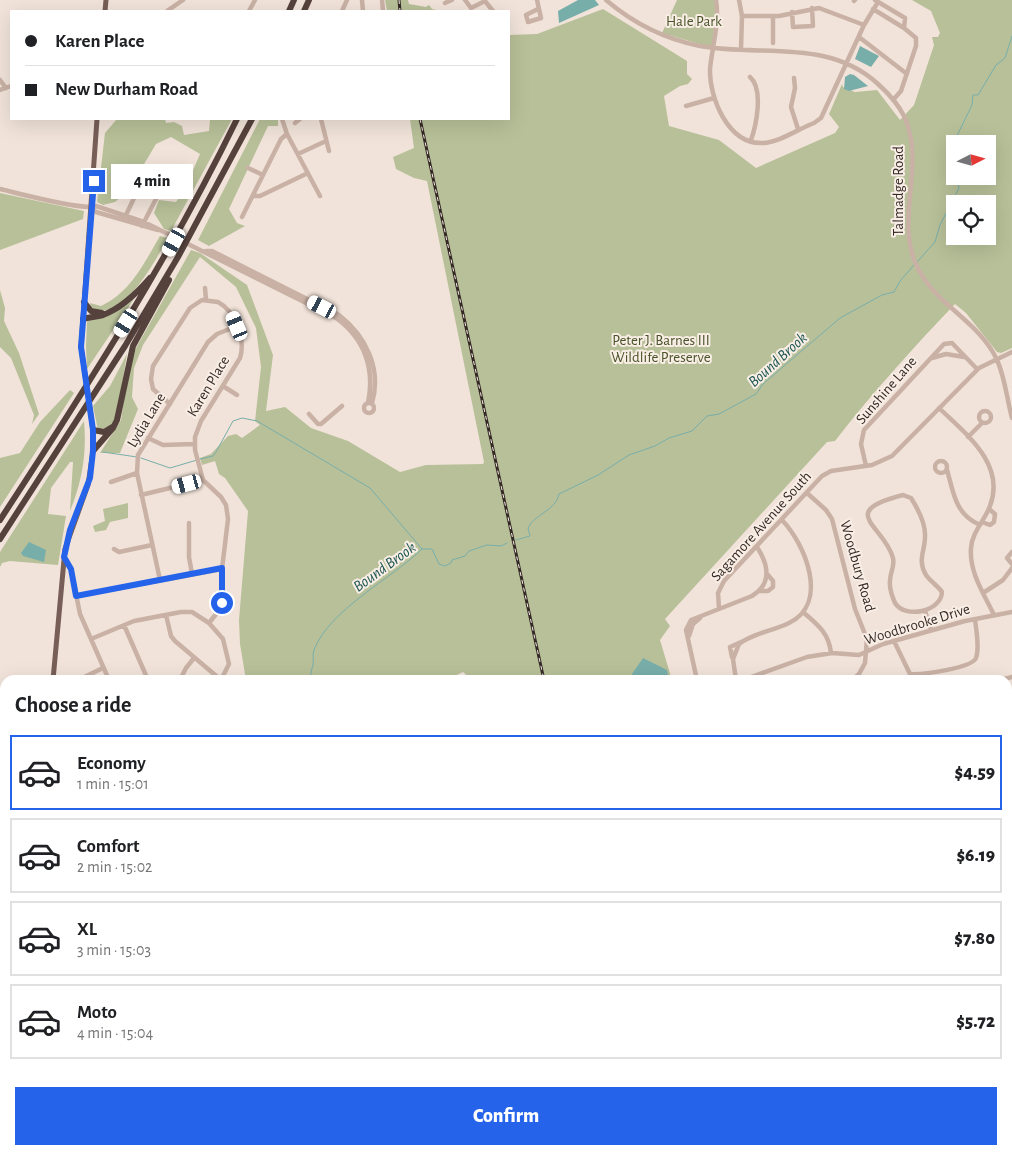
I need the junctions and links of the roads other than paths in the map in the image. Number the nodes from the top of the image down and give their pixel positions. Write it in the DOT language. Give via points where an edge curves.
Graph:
graph roads {
  1 [pos="106,0"];
  2 [pos="182,0"];
  3 [pos="452,0"];
  4 [pos="465,0"];
  5 [pos="606,0"];
  6 [pos="716,0"];
  7 [pos="739,0"];
  8 [pos="877,1"];
  9 [pos="445,3"];
  10 [pos="479,6"];
  11 [pos="812,8"];
  12 [pos="874,9"];
  13 [pos="106,10"];
  14 [pos="171,10"];
  15 [pos="482,10"];
  16 [pos="492,10"];
  17 [pos="792,12"];
  18 [pos="742,16"];
  19 [pos="773,16"];
  20 [pos="864,25"];
  21 [pos="904,28"];
  22 [pos="859,38"];
  23 [pos="773,43"];
  24 [pos="713,48"];
  25 [pos="741,49"];
  26 [pos="846,64"];
  27 [pos="907,74"];
  28 [pos="750,77"];
  29 [pos="794,78"];
  30 [pos="0,80"];
  31 [pos="9,87"];
  32 [pos="0,90"];
  33 [pos="714,98"];
  34 [pos="893,100"];
  35 [pos="686,106"];
  36 [pos="97,120"];
  37 [pos="236,120"];
  38 [pos="251,120"];
  39 [pos="282,120"];
  40 [pos="299,120"];
  41 [pos="321,120"];
  42 [pos="295,123"];
  43 [pos="798,130"];
  44 [pos="288,134"];
  45 [pos="751,140"];
  46 [pos="326,141"];
  47 [pos="328,151"];
  48 [pos="298,154"];
  49 [pos="248,168"];
  50 [pos="308,173"];
  51 [pos="263,175"];
  52 [pos="0,189"];
  53 [pos="253,196"];
  54 [pos="320,196"];
  55 [pos="92,208"];
  56 [pos="126,215"];
  57 [pos="242,217"];
  58 [pos="143,224"];
  59 [pos="206,251"];
  60 [pos="180,254"];
  61 [pos="160,266"];
  62 [pos="205,288"];
  63 [pos="206,300"];
  64 [pos="84,302"];
  65 [pos="108,312"];
  66 [pos="338,317"];
  67 [pos="83,318"];
  68 [pos="237,326"];
  69 [pos="1012,352"];
  70 [pos="965,357"];
  71 [pos="929,359"];
  72 [pos="997,360"];
  73 [pos="977,369"];
  74 [pos="222,386"];
  75 [pos="237,395"];
  76 [pos="370,403"];
  77 [pos="170,404"];
  78 [pos="342,406"];
  79 [pos="939,408"];
  80 [pos="309,414"];
  81 [pos="1012,418"];
  82 [pos="982,423"];
  83 [pos="114,426"];
  84 [pos="93,430"];
  85 [pos="968,437"];
  86 [pos="148,438"];
  87 [pos="194,444"];
  88 [pos="93,451"];
  89 [pos="866,466"];
  90 [pos="947,470"];
  91 [pos="137,474"];
  92 [pos="203,480"];
  93 [pos="111,482"];
  94 [pos="807,493"];
  95 [pos="141,496"];
  96 [pos="989,509"];
  97 [pos="0,520"];
  98 [pos="782,520"];
  99 [pos="189,523"];
  100 [pos="981,524"];
  101 [pos="0,539"];
  102 [pos="152,545"];
  103 [pos="757,547"];
  104 [pos="114,549"];
  105 [pos="1012,552"];
  106 [pos="64,557"];
  107 [pos="1012,566"];
  108 [pos="222,568"];
  109 [pos="192,574"];
  110 [pos="768,575"];
  111 [pos="160,580"];
  112 [pos="759,591"];
  113 [pos="983,593"];
  114 [pos="76,596"];
  115 [pos="719,608"];
  116 [pos="926,611"];
  117 [pos="803,612"];
  118 [pos="1012,612"];
  119 [pos="166,615"];
  120 [pos="994,615"];
  121 [pos="975,619"];
  122 [pos="209,623"];
  123 [pos="124,625"];
  124 [pos="931,630"];
  125 [pos="91,639"];
  126 [pos="894,641"];
  127 [pos="868,652"];
  128 [pos="831,653"];
  129 [pos="194,658"];
  130 [pos="103,668"];
  131 [pos="53,675"];
  132 [pos="88,675"];
  133 [pos="106,675"];
  134 [pos="146,675"];
  135 [pos="182,675"];
  136 [pos="215,675"];
  137 [pos="224,675"];
  138 [pos="696,675"];
  139 [pos="735,675"];
  140 [pos="757,675"];
  141 [pos="857,675"];
  1 -- 13 [label="main road"];
  2 -- 14 [label="street"];
  3 -- 9 [label="street"];
  4 -- 10 [label="street" via="471,8"];
  5 -- 24 [label="street, Talmadge Road" via="649,29 677,40"];
  6 -- 24 [label="street"];
  7 -- 18 [label="street"];
  8 -- 12 [label="street"];
  8 -- 21 [label="street" via="905,18"];
  10 -- 15 [label="street"];
  10 -- 16 [label="street" via="485,1"];
  11 -- 17 [label="street"];
  11 -- 17 [label="street" via="813,26 793,27"];
  11 -- 20 [label="street" via="826,9"];
  12 -- 20 [label="street"];
  12 -- 21 [label="street"];
  17 -- 19 [label="street"];
  18 -- 19 [label="street"];
  18 -- 25 [label="street"];
  19 -- 23 [label="street"];
  20 -- 22 [label="street"];
  21 -- 27 [label="street" via="916,38"];
  22 -- 26 [label="street"];
  22 -- 27 [label="street"];
  24 -- 25 [label="street, Talmadge Road"];
  24 -- 33 [label="street" via="710,82"];
  25 -- 26 [label="street, Talmadge Road" via="806,52"];
  26 -- 34 [label="street, Talmadge Road" via="870,77"];
  26 -- 43 [label="street" via="821,118"];
  27 -- 34 [label="street" via="901,91"];
  28 -- 45 [label="street" via="755,84 758,117"];
  29 -- 43 [label="street" via="791,107"];
  30 -- 31 [label="street"];
  31 -- 32 [label="street"];
  33 -- 35 [label="street"];
  33 -- 45 [label="street" via="719,111 733,128"];
  34 -- 72 [label="street, Talmadge Road" via="906,122 913,152 909,235 914,260 923,277 976,331"];
  36 -- 55 [label="main road"];
  37 -- 61 [label="highway"];
  38 -- 60 [label="highway"];
  39 -- 44 [label="street"];
  40 -- 42 [label="street"];
  41 -- 46 [label="street"];
  43 -- 45 [label="street" via="769,142"];
  44 -- 48 [label="street"];
  44 -- 51 [label="street" via="281,139"];
  46 -- 47 [label="street"];
  46 -- 48 [label="street"];
  48 -- 50 [label="street"];
  49 -- 51 [label="street"];
  50 -- 53 [label="street" via="260,196"];
  50 -- 54 [label="street"];
  51 -- 53 [label="street"];
  52 -- 55 [label="street"];
  53 -- 57 [label="street"];
  55 -- 56 [label="street" via="96,206"];
  55 -- 58 [label="street" via="96,212"];
  55 -- 64 [label="main road"];
  56 -- 58 [label="street"];
  56 -- 58 [label="street" via="145,175 152,168 178,181 173,193 158,195"];
  58 -- 59 [label="street"];
  59 -- 66 [label="street"];
  59 -- 66 [label="street" via="212,251"];
  60 -- 83 [label="highway" via="179,262 133,346"];
  60 -- 101 [label="highway"];
  61 -- 65 [label="highway" via="131,298"];
  61 -- 97 [label="highway"];
  62 -- 63 [label="street"];
  63 -- 68 [label="street, Karen Place" via="225,306"];
  63 -- 77 [label="street, Karen Place" via="190,308 153,366 153,389"];
  64 -- 65 [label="highway" via="93,312"];
  64 -- 67 [label="main road"];
  65 -- 67 [label="highway"];
  66 -- 76 [label="street" via="366,354 371,375"];
  67 -- 84 [label="main road" via="81,347"];
  68 -- 74 [label="street, Karen Place" via="242,354"];
  68 -- 77 [label="street, Lydia Lane" via="212,338"];
  69 -- 72 [label="street"];
  70 -- 71 [label="street, Sunshine Lane" via="946,354"];
  70 -- 71 [label="street, Sunshine Lane" via="948,342"];
  70 -- 73 [label="street, Sunshine Lane"];
  71 -- 89 [label="street, Sunshine Lane" via="864,430 861,444"];
  72 -- 73 [label="street"];
  72 -- 81 [label="street, Talmadge Road"];
  73 -- 79 [label="street, Sagamore Avenue South"];
  74 -- 75 [label="street"];
  74 -- 87 [label="street, Karen Place" via="198,425"];
  77 -- 86 [label="street, Lydia Lane"];
  78 -- 80 [label="street" via="321,424"];
  79 -- 85 [label="street"];
  79 -- 89 [label="street, Sagamore Avenue South" via="892,456"];
  82 -- 85 [label="street"];
  83 -- 84 [label="highway" via="104,432"];
  83 -- 88 [label="highway"];
  84 -- 88 [label="main road"];
  85 -- 96 [label="street" via="982,452 992,474"];
  86 -- 87 [label="street" via="163,445"];
  86 -- 91 [label="street, Lydia Lane" via="138,455"];
  87 -- 92 [label="street"];
  88 -- 106 [label="main road" via="90,478 70,530"];
  89 -- 94 [label="street, Sagamore Avenue South" via="826,472"];
  90 -- 100 [label="street" via="959,508 971,521"];
  91 -- 93 [label="street"];
  91 -- 95 [label="street, Lydia Lane"];
  92 -- 95 [label="street"];
  92 -- 108 [label="street" via="218,493 227,510"];
  94 -- 98 [label="street, Sagamore Avenue South"];
  94 -- 127 [label="street, Woodbury Road" via="832,519"];
  95 -- 102 [label="street, Lydia Lane"];
  96 -- 100 [label="street"];
  96 -- 100 [label="street" via="995,514 994,522"];
  98 -- 103 [label="street, Sagamore Avenue South"];
  98 -- 117 [label="street" via="797,539 811,581 810,595"];
  99 -- 109 [label="street"];
  100 -- 113 [label="street" via="971,545 971,554 975,576"];
  102 -- 104 [label="street" via="119,552"];
  102 -- 111 [label="street, Lydia Lane"];
  103 -- 110 [label="street"];
  103 -- 115 [label="street, Sagamore Avenue South" via="720,588"];
  105 -- 107 [label="street" via="1006,558"];
  106 -- 114 [label="street" via="71,569"];
  106 -- 131 [label="main road"];
  107 -- 113 [label="street" via="1003,580"];
  108 -- 109 [label="street"];
  108 -- 122 [label="street" via="222,603"];
  109 -- 111 [label="street"];
  110 -- 112 [label="street"];
  110 -- 112 [label="street" via="773,587"];
  111 -- 114 [label="street"];
  112 -- 115 [label="street"];
  113 -- 120 [label="street"];
  114 -- 125 [label="street"];
  115 -- 138 [label="street" via="693,624 689,639"];
  116 -- 116 [label="street" via="942,594 923,567 921,552 926,537 921,516 909,496 885,499 872,507 869,516 872,527 890,548 893,558 892,597 898,608"];
  116 -- 124 [label="street"];
  117 -- 128 [label="street" via="823,629"];
  117 -- 139 [label="street" via="789,623 730,647"];
  118 -- 120 [label="street, Woodbrooke Drive"];
  119 -- 122 [label="street" via="192,612"];
  119 -- 123 [label="street"];
  119 -- 129 [label="street" via="171,636"];
  120 -- 121 [label="street, Woodbrooke Drive"];
  121 -- 124 [label="street, Woodbrooke Drive"];
  121 -- 126 [label="street" via="976,660 967,666 910,674"];
  122 -- 137 [label="street" via="223,639 228,656"];
  123 -- 125 [label="street"];
  123 -- 134 [label="street"];
  124 -- 126 [label="street, Woodbrooke Drive"];
  125 -- 130 [label="street"];
  126 -- 127 [label="street, Woodbrooke Drive"];
  127 -- 128 [label="street, Woodbrooke Drive" via="859,655"];
  127 -- 141 [label="street" via="863,668"];
  128 -- 140 [label="street, Woodbrooke Drive" via="807,657"];
  129 -- 135 [label="street"];
  129 -- 136 [label="street"];
  130 -- 132 [label="street"];
  130 -- 133 [label="street"];
}
